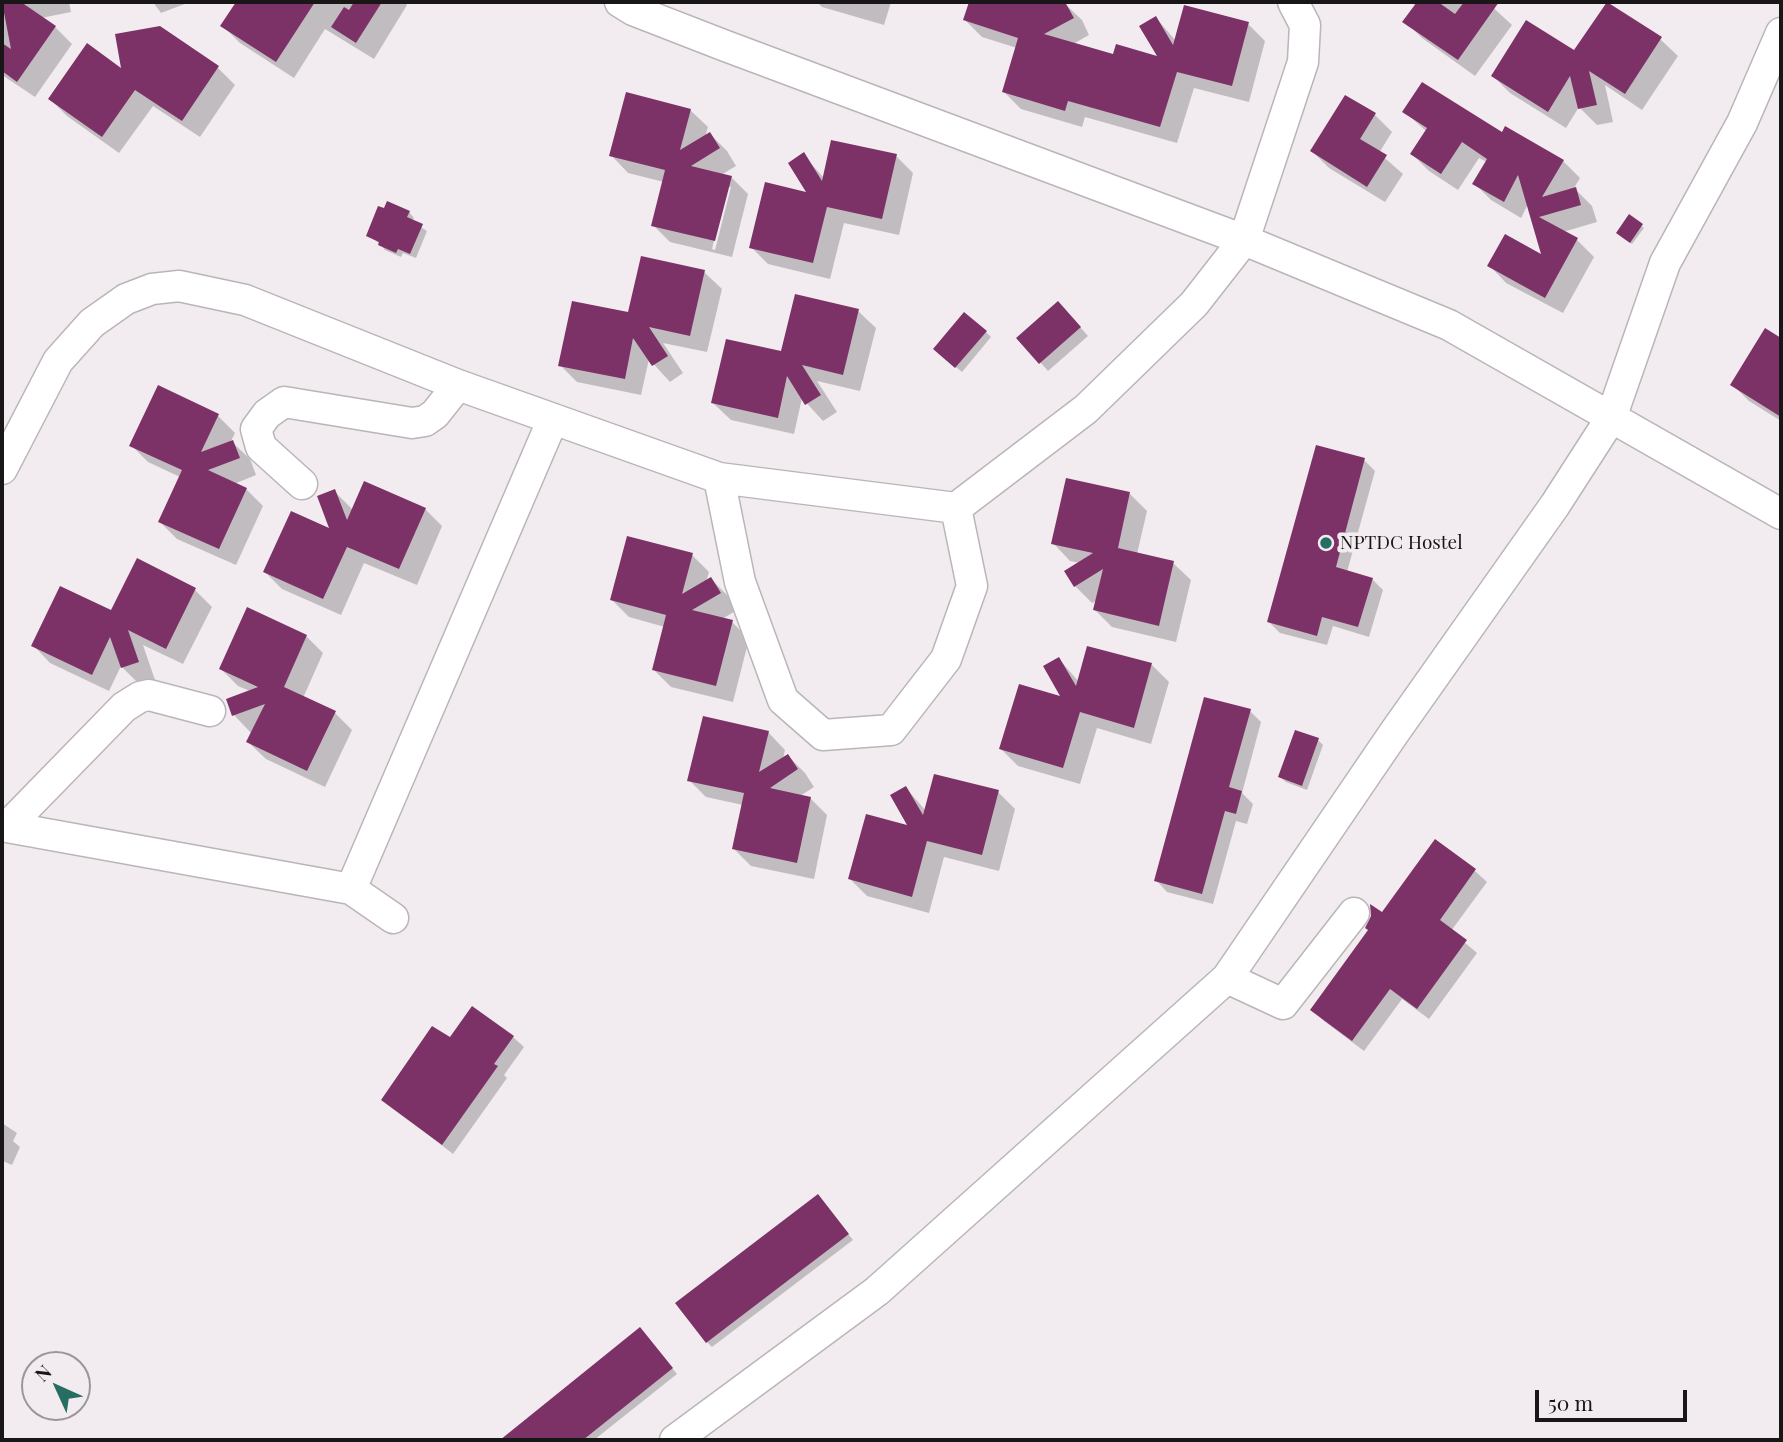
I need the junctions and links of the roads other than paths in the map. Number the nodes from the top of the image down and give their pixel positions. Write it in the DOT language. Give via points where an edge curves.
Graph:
graph roads {
  1 [pos="620,2"];
  2 [pos="1293,2"];
  3 [pos="1781,33"];
  4 [pos="1244,240"];
  5 [pos="458,385"];
  6 [pos="1611,418"];
  7 [pos="553,419"];
  8 [pos="2,469"];
  9 [pos="719,478"];
  10 [pos="302,484"];
  11 [pos="956,508"];
  12 [pos="1781,514"];
  13 [pos="210,711"];
  14 [pos="5,826"];
  15 [pos="351,889"];
  16 [pos="1354,913"];
  17 [pos="393,918"];
  18 [pos="1227,978"];
  19 [pos="675,1440"];
  1 -- 4 [label="street" via="723,46"];
  2 -- 4 [label="street" via="1305,25 1303,62"];
  3 -- 6 [label="street" via="1742,123 1665,264"];
  4 -- 6 [label="street" via="1449,325"];
  4 -- 11 [label="street" via="1194,304 1086,409"];
  5 -- 7 [label="street"];
  5 -- 8 [label="street" via="245,300 179,286 152,289 126,299 92,323 58,360"];
  5 -- 10 [label="street" via="435,414 411,423 284,402 256,429 261,447"];
  6 -- 12 [label="street"];
  6 -- 18 [label="street"];
  7 -- 9 [label="street"];
  7 -- 15 [label="street"];
  9 -- 11 [label="street"];
  9 -- 11 [label="street" via="740,582 783,700 823,735 891,730 946,659 972,586"];
  13 -- 14 [label="street" via="149,695 140,697 124,707"];
  14 -- 15 [label="street"];
  15 -- 17 [label="street"];
  16 -- 18 [label="street" via="1283,1004"];
  18 -- 19 [label="street" via="877,1291"];
}
